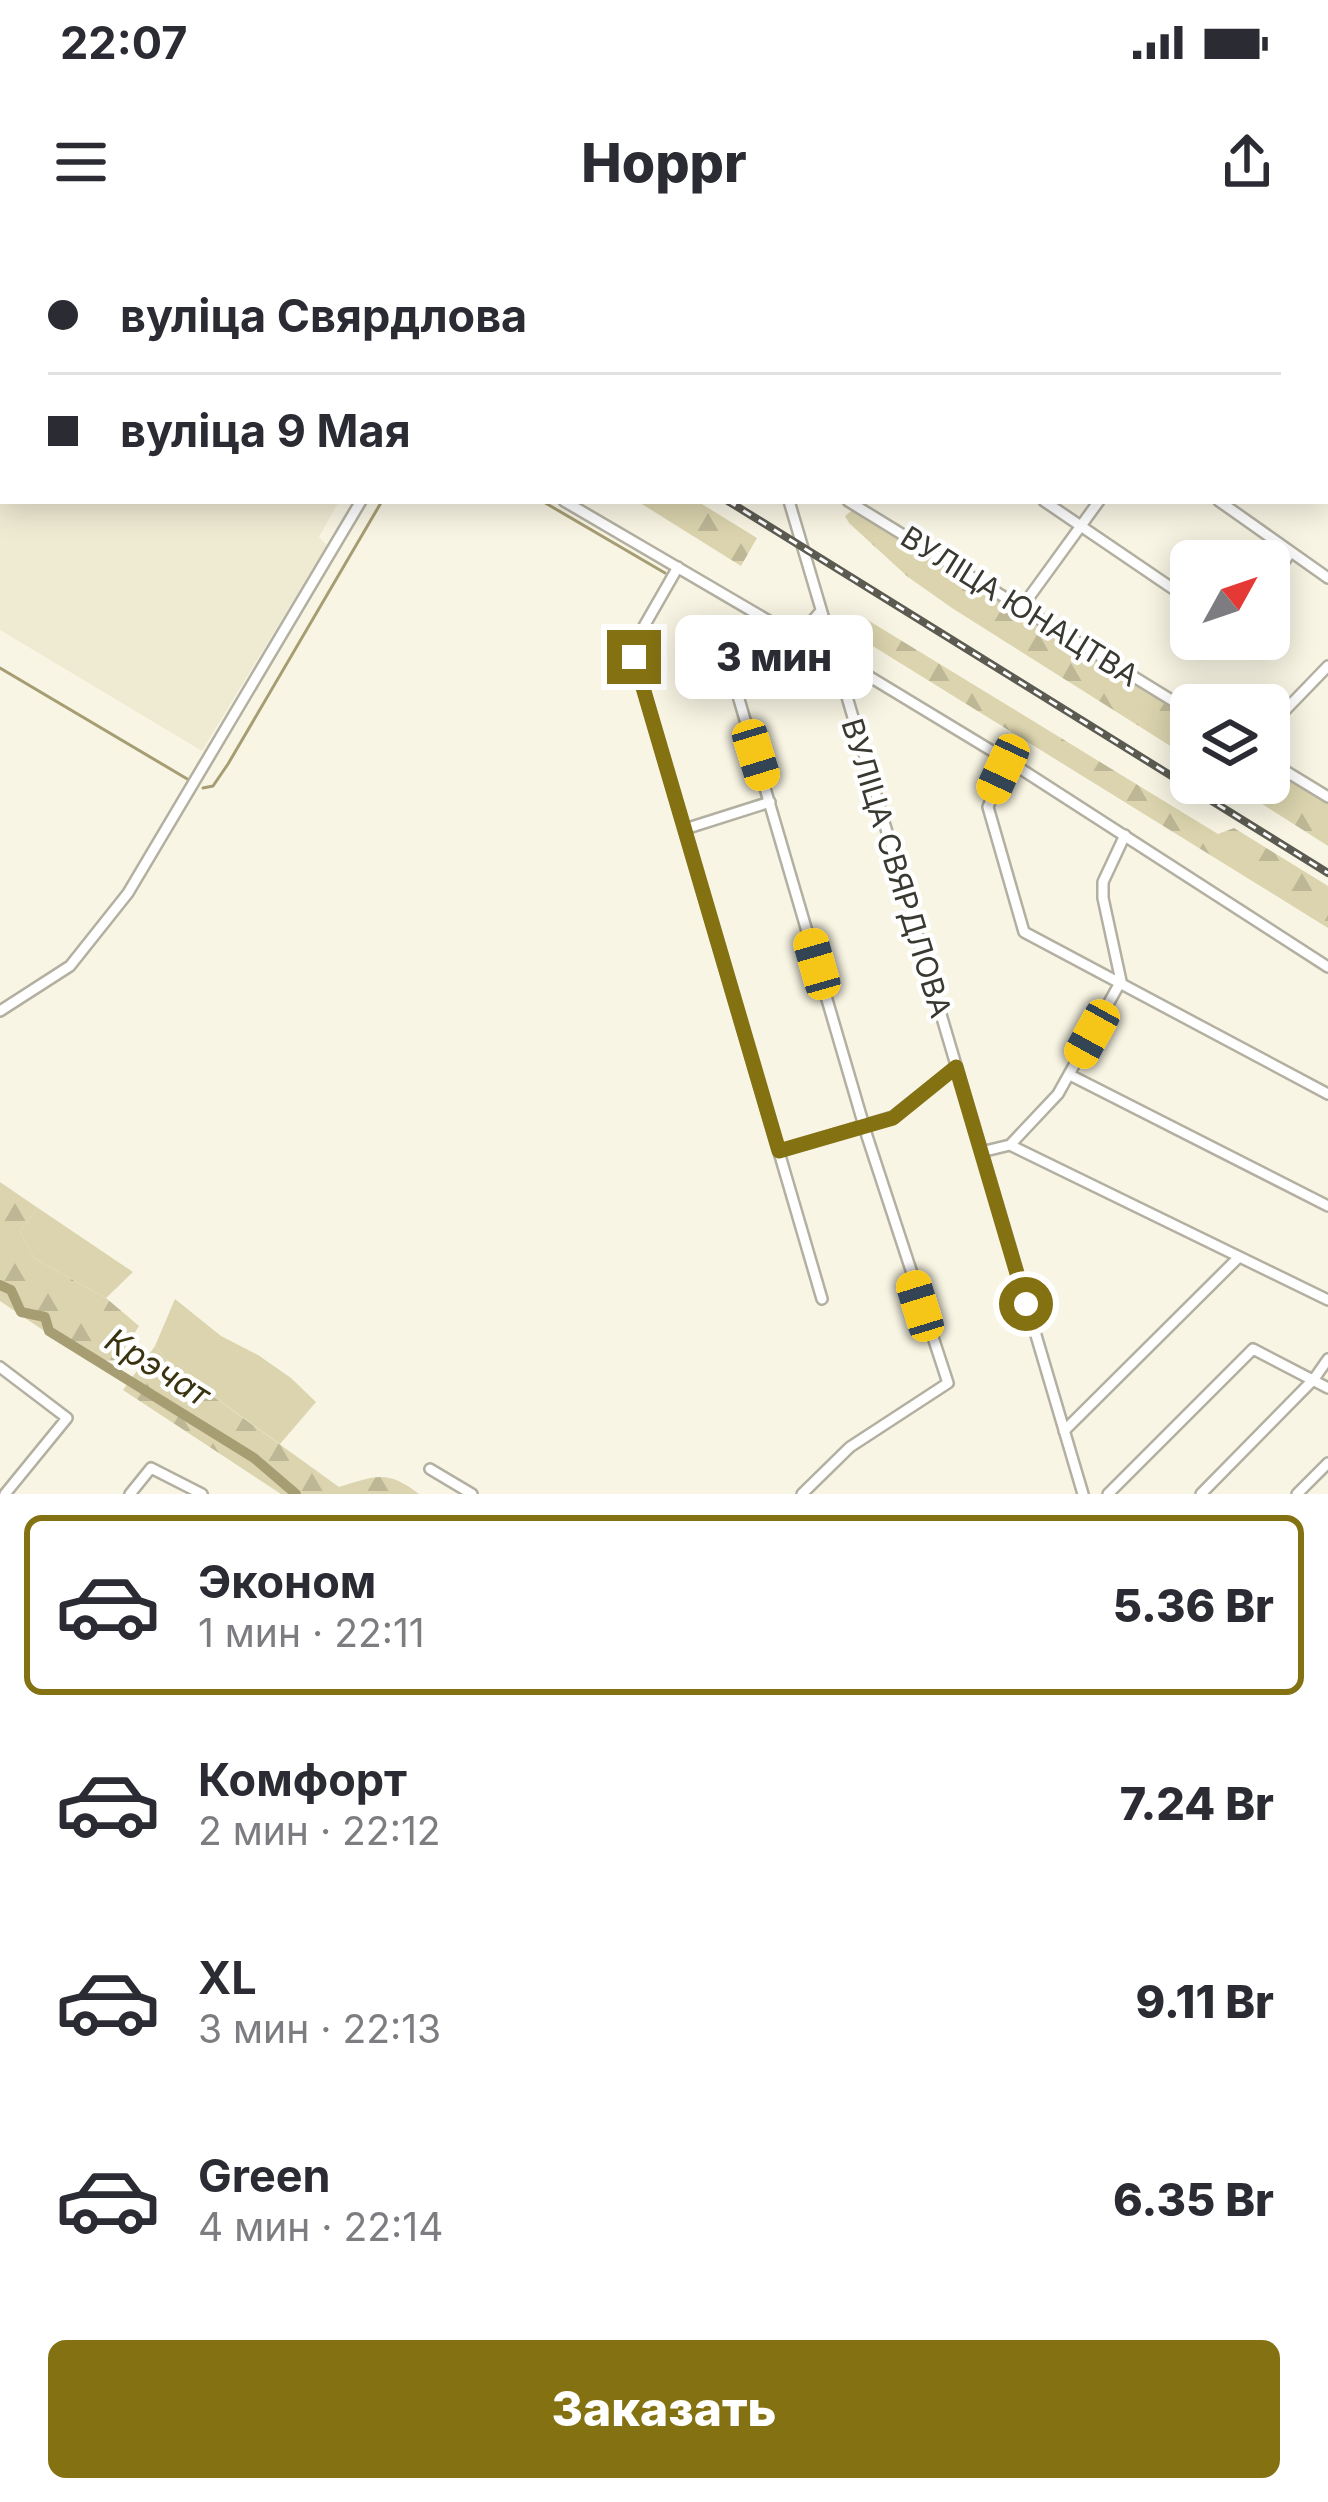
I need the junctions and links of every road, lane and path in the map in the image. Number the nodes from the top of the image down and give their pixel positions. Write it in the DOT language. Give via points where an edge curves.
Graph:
graph roads {
  1 [pos="359,504"];
  2 [pos="570,504"];
  3 [pos="790,504"];
  4 [pos="853,504"];
  5 [pos="874,504"];
  6 [pos="1049,504"];
  7 [pos="1098,504"];
  8 [pos="1223,504"];
  9 [pos="869,514"];
  10 [pos="1082,524"];
  11 [pos="1291,552"];
  12 [pos="678,567"];
  13 [pos="1328,578"];
  14 [pos="1170,586"];
  15 [pos="1022,608"];
  16 [pos="820,612"];
  17 [pos="793,633"];
  18 [pos="833,656"];
  19 [pos="1328,666"];
  20 [pos="731,672"];
  21 [pos="862,673"];
  22 [pos="843,688"];
  23 [pos="1170,699"];
  24 [pos="1290,705"];
  25 [pos="1007,760"];
  26 [pos="1290,773"];
  27 [pos="1328,797"];
  28 [pos="770,802"];
  29 [pos="685,830"];
  30 [pos="1125,836"];
  31 [pos="1328,967"];
  32 [pos="1121,981"];
  33 [pos="0,1011"];
  34 [pos="956,1067"];
  35 [pos="1070,1076"];
  36 [pos="1328,1094"];
  37 [pos="864,1128"];
  38 [pos="1010,1145"];
  39 [pos="779,1151"];
  40 [pos="981,1152"];
  41 [pos="1328,1206"];
  42 [pos="1237,1259"];
  43 [pos="822,1299"];
  44 [pos="1328,1300"];
  45 [pos="1328,1358"];
  46 [pos="0,1367"];
  47 [pos="1314,1379"];
  48 [pos="1328,1388"];
  49 [pos="1064,1431"];
  50 [pos="1328,1463"];
  51 [pos="430,1469"];
  52 [pos="5,1494"];
  53 [pos="130,1494"];
  54 [pos="202,1494"];
  55 [pos="472,1494"];
  56 [pos="802,1494"];
  57 [pos="1083,1494"];
  58 [pos="1108,1494"];
  59 [pos="1201,1494"];
  60 [pos="1298,1494"];
  1 -- 33 [label="street" via="128,893 70,966"];
  2 -- 12 [label="street"];
  3 -- 16 [label="street, ВУЛІЦА СВЯРДЛОВА"];
  4 -- 9 [label="street, ВУЛІЦА ЮНАЦТВА"];
  5 -- 9 [label="street"];
  6 -- 10 [label="street"];
  7 -- 10 [label="street"];
  8 -- 11 [label="street"];
  9 -- 15 [label="street, ВУЛІЦА ЮНАЦТВА"];
  10 -- 14 [label="street"];
  10 -- 15 [label="street"];
  11 -- 13 [label="street"];
  12 -- 17 [label="street"];
  12 -- 29 [label="street" via="634,657"];
  15 -- 23 [label="street, ВУЛІЦА ЮНАЦТВА"];
  16 -- 17 [label="street"];
  16 -- 18 [label="street, ВУЛІЦА СВЯРДЛОВА"];
  17 -- 18 [label="street"];
  18 -- 21 [label="street"];
  18 -- 22 [label="street, ВУЛІЦА СВЯРДЛОВА"];
  19 -- 24 [label="street"];
  20 -- 28 [label="street"];
  21 -- 22 [label="street"];
  21 -- 25 [label="street"];
  22 -- 34 [label="street, ВУЛІЦА СВЯРДЛОВА"];
  25 -- 30 [label="street"];
  25 -- 32 [label="street" via="988,807 1024,932"];
  26 -- 27 [label="street"];
  28 -- 29 [label="street"];
  28 -- 37 [label="street"];
  29 -- 39 [label="street"];
  30 -- 31 [label="street"];
  30 -- 32 [label="street" via="1103,881"];
  32 -- 35 [label="street"];
  32 -- 36 [label="street"];
  34 -- 37 [label="street" via="909,1108"];
  34 -- 40 [label="street, ВУЛІЦА СВЯРДЛОВА"];
  35 -- 38 [label="street"];
  35 -- 41 [label="street"];
  37 -- 39 [label="street"];
  37 -- 56 [label="street" via="948,1383 850,1447"];
  38 -- 40 [label="street"];
  38 -- 42 [label="street"];
  39 -- 43 [label="street"];
  40 -- 49 [label="street, ВУЛІЦА СВЯРДЛОВА"];
  42 -- 44 [label="street"];
  42 -- 49 [label="street"];
  45 -- 47 [label="street"];
  46 -- 52 [label="street" via="67,1418"];
  47 -- 48 [label="street"];
  47 -- 58 [label="street" via="1253,1349"];
  47 -- 59 [label="street"];
  49 -- 57 [label="street, ВУЛІЦА СВЯРДЛОВА"];
  50 -- 60 [label="street"];
  51 -- 55 [label="street"];
  53 -- 54 [label="street" via="151,1468"];
}
